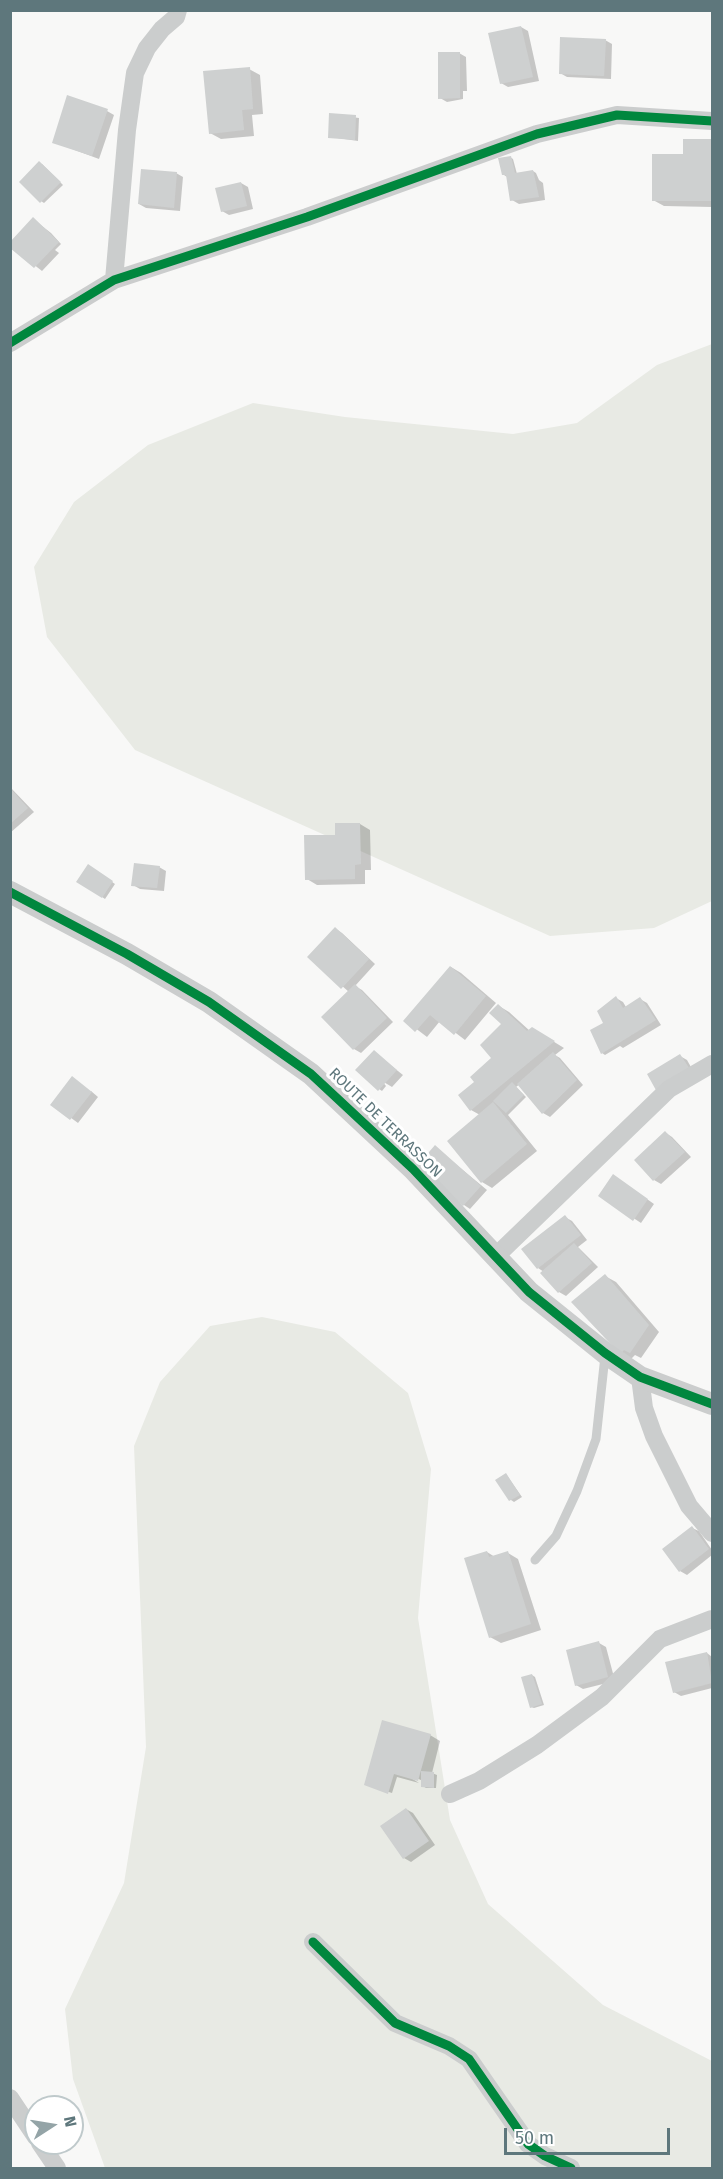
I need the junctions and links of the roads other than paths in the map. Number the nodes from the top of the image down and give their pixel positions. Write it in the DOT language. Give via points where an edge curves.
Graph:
graph roads {
  1 [pos="181,13"];
  2 [pos="712,121"];
  3 [pos="114,280"];
  4 [pos="10,343"];
  5 [pos="10,892"];
  6 [pos="712,1064"];
  7 [pos="496,1257"];
  8 [pos="605,1353"];
  9 [pos="640,1377"];
  10 [pos="712,1404"];
  11 [pos="712,1533"];
  12 [pos="535,1560"];
  13 [pos="712,1618"];
  14 [pos="450,1794"];
  15 [pos="313,1942"];
  16 [pos="10,2098"];
  17 [pos="24,2119"];
  18 [pos="571,2169"];
  1 -- 3 [label="street" via="147,48 135,73"];
  2 -- 3 [label="street" via="617,115 537,134 307,217"];
  3 -- 4 [label="street"];
  5 -- 7 [label="street, ROUTE DE TERRASSON" via="208,1002 311,1074 413,1169"];
  6 -- 7 [label="street" via="669,1089"];
  7 -- 8 [label="street, ROUTE DE TERRASSON" via="529,1292"];
  8 -- 9 [label="street, ROUTE DE TERRASSON"];
  8 -- 12 [label="lane" via="596,1439 556,1536"];
  9 -- 10 [label="street, ROUTE DE TERRASSON"];
  9 -- 11 [label="street" via="644,1408 654,1436 689,1506"];
  13 -- 14 [label="street" via="660,1639 602,1697 537,1746"];
  15 -- 18 [label="street" via="395,2023 469,2059 528,2144"];
  16 -- 17 [label="street"];
}
